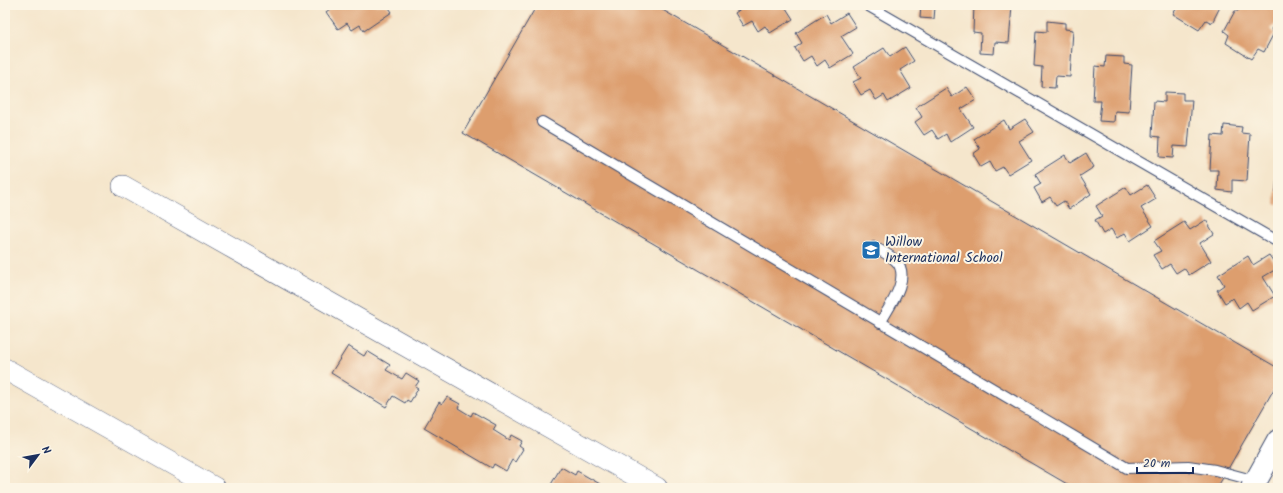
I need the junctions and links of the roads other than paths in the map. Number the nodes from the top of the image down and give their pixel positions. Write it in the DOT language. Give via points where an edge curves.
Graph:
graph roads {
  1 [pos="867,5"];
  2 [pos="542,122"];
  3 [pos="123,186"];
  4 [pos="1278,242"];
  5 [pos="874,247"];
  6 [pos="880,323"];
  7 [pos="5,369"];
  8 [pos="1278,441"];
  9 [pos="1254,484"];
  10 [pos="215,488"];
  11 [pos="657,488"];
  1 -- 4 [label="lane"];
  2 -- 6 [label="lane"];
  3 -- 11 [label="street"];
  5 -- 6 [label="lane" via="896,260 901,268 902,281"];
  6 -- 9 [label="lane" via="1127,468 1188,466 1215,470"];
  7 -- 10 [label="street"];
  8 -- 9 [label="highway"];
}
